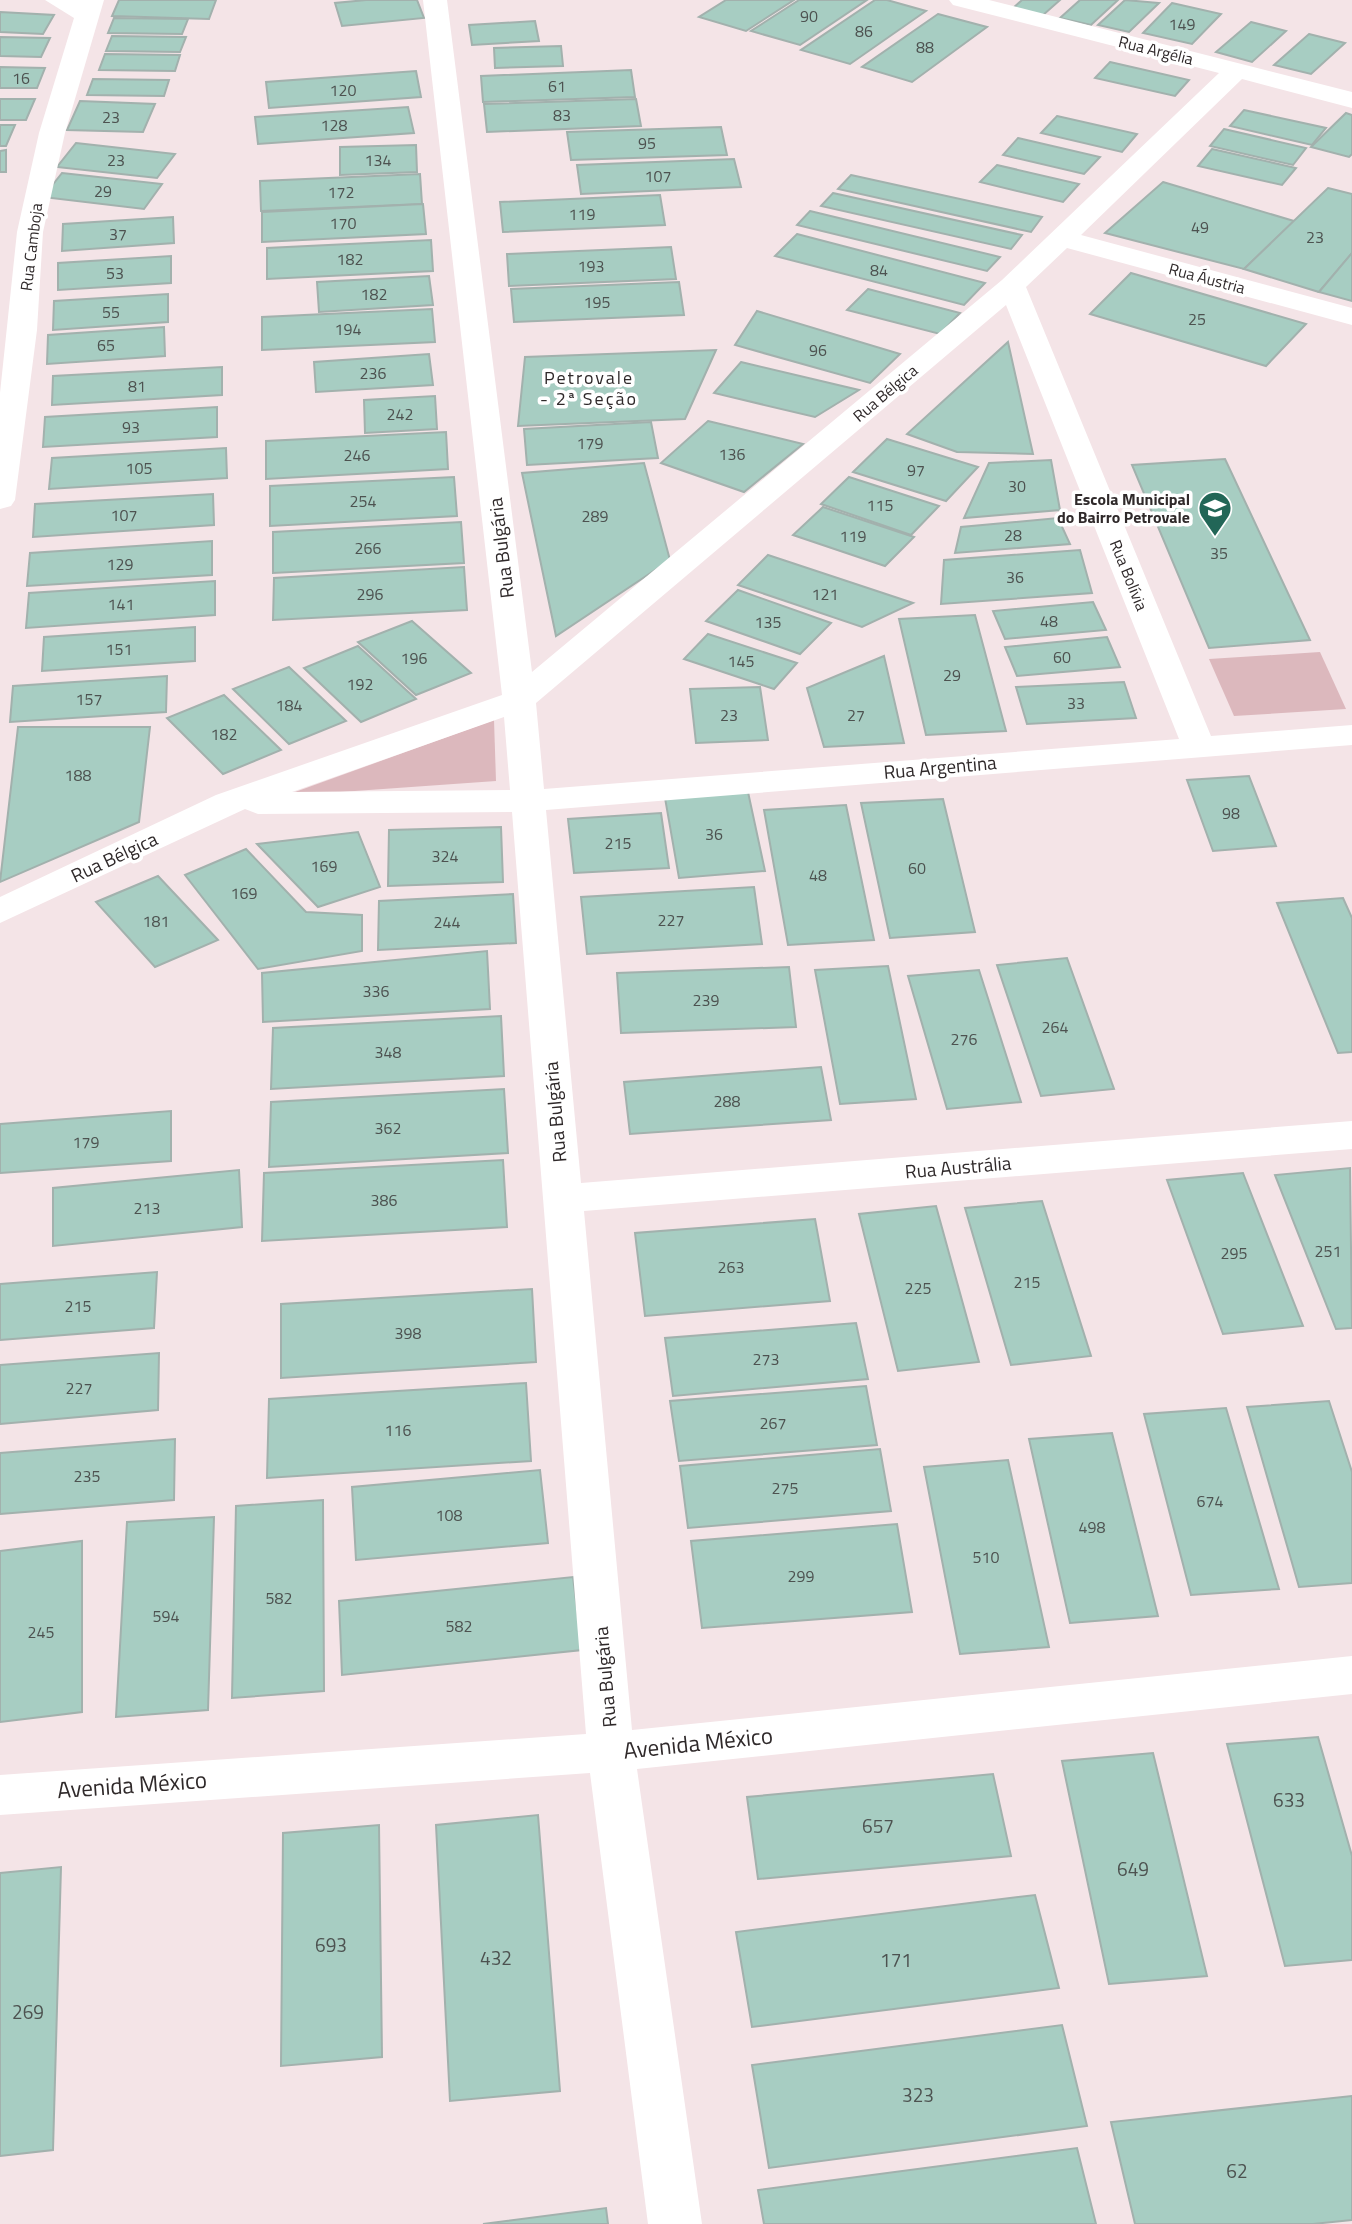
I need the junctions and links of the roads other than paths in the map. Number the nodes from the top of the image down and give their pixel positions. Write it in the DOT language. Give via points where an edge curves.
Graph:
graph roads {
  1 [pos="57,0"];
  2 [pos="435,0"];
  3 [pos="961,0"];
  4 [pos="89,7"];
  5 [pos="1237,71"];
  6 [pos="1352,100"];
  7 [pos="1062,238"];
  8 [pos="1012,286"];
  9 [pos="1352,317"];
  10 [pos="0,500"];
  11 [pos="519,700"];
  12 [pos="1352,735"];
  13 [pos="1199,747"];
  14 [pos="528,801"];
  15 [pos="228,803"];
  16 [pos="0,911"];
  17 [pos="1352,1135"];
  18 [pos="563,1199"];
  19 [pos="1352,1675"];
  20 [pos="611,1752"];
  21 [pos="0,1794"];
  22 [pos="675,2224"];
  1 -- 4 [label="street"];
  2 -- 11 [label="street, Rua Bulgária"];
  3 -- 5 [label="street, Rua Argélia"];
  4 -- 10 [label="street, Rua Camboja" via="52,133 30,232 23,330"];
  5 -- 6 [label="street, Rua Argélia"];
  5 -- 7 [label="street, Rua Bélgica"];
  7 -- 8 [label="street, Rua Bélgica"];
  7 -- 9 [label="street, Rua Áustria"];
  8 -- 11 [label="street, Rua Bélgica"];
  8 -- 13 [label="street, Rua Bolívia"];
  11 -- 14 [label="street, Rua Bulgária"];
  11 -- 15 [label="street, Rua Bélgica"];
  12 -- 13 [label="street, Rua Argentina"];
  13 -- 14 [label="street, Rua Argentina"];
  14 -- 15 [label="street, Rua Argentina"];
  14 -- 18 [label="street, Rua Bulgária"];
  15 -- 16 [label="street, Rua Bélgica"];
  17 -- 18 [label="street, Rua Austrália"];
  18 -- 20 [label="street, Rua Bulgária"];
  19 -- 20 [label="street, Avenida México"];
  20 -- 21 [label="street, Avenida México"];
  20 -- 22 [label="street, Rua Bulgária"];
}
